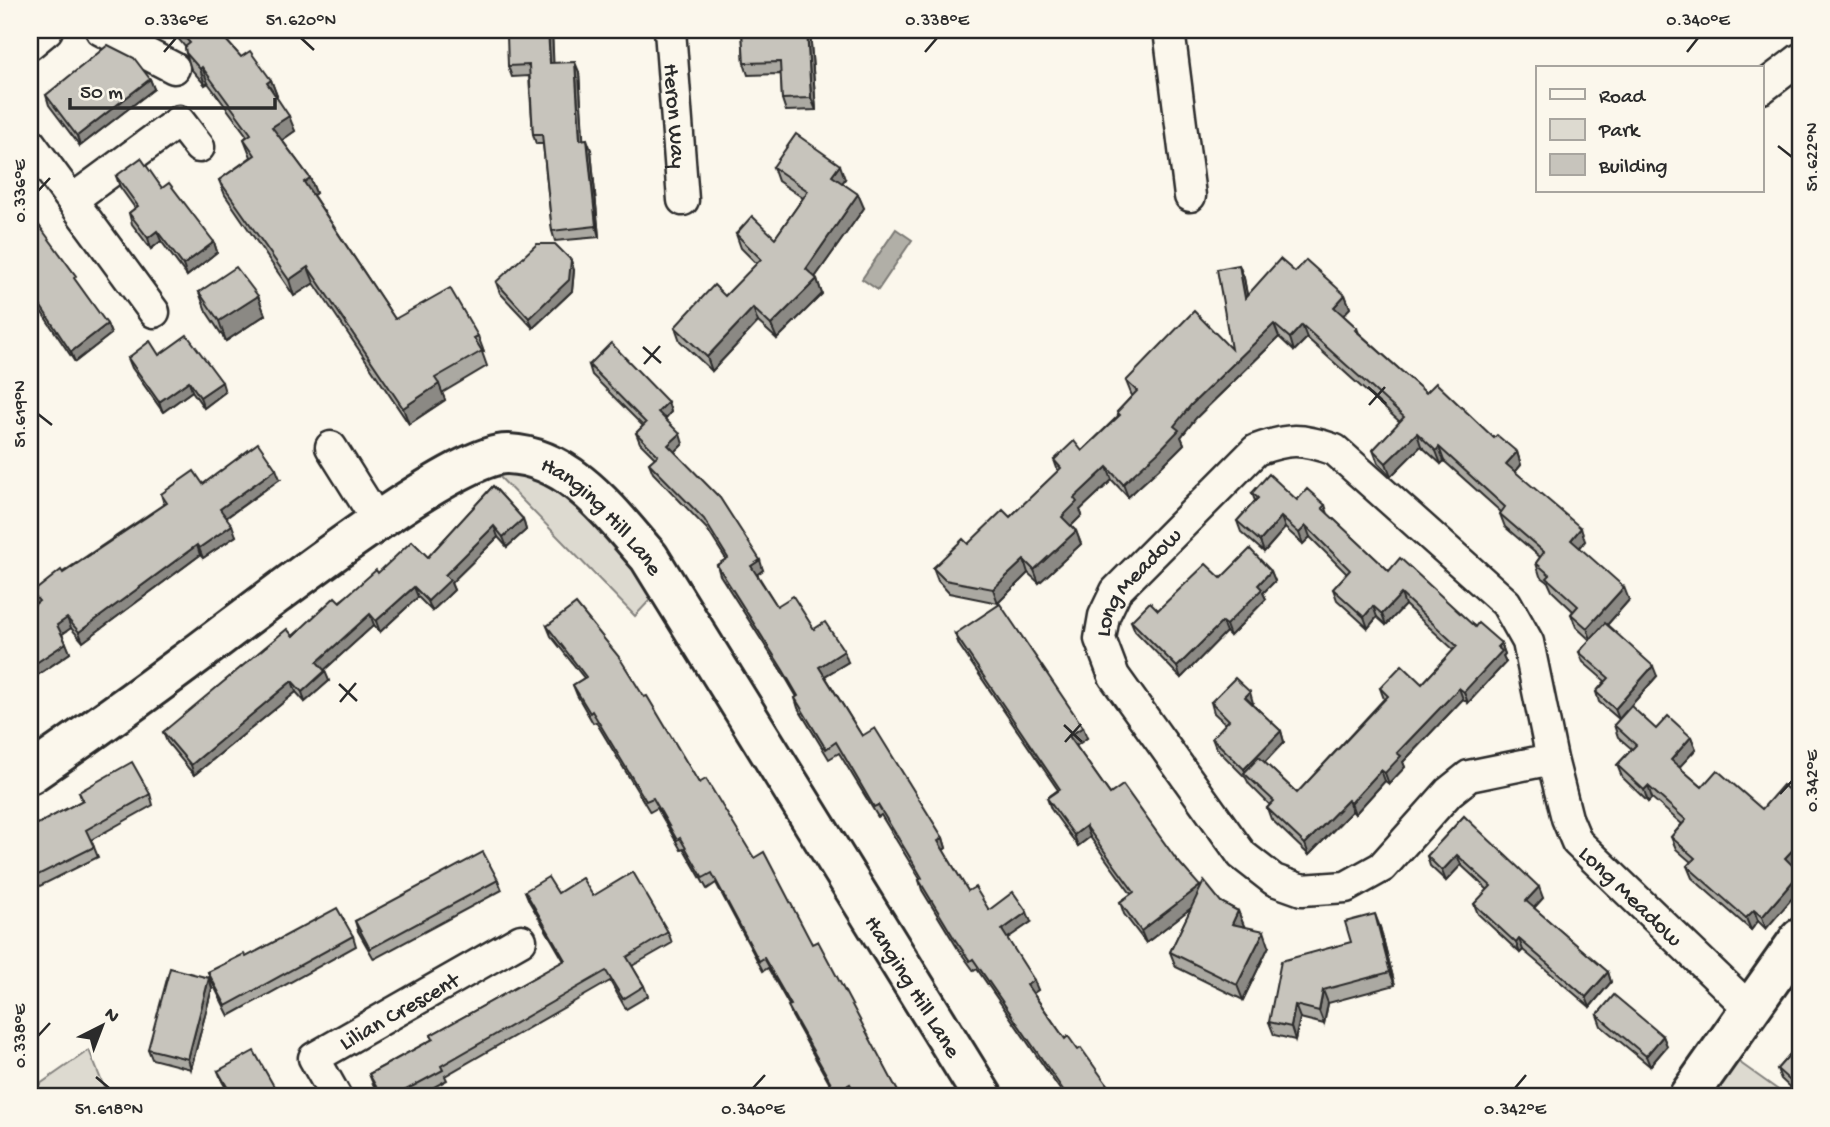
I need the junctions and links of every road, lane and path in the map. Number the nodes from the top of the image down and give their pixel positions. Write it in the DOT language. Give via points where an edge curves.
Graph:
graph roads {
  1 [pos="47,30"];
  2 [pos="101,30"];
  3 [pos="670,30"];
  4 [pos="1169,30"];
  5 [pos="30,44"];
  6 [pos="1800,59"];
  7 [pos="174,68"];
  8 [pos="1764,86"];
  9 [pos="30,143"];
  10 [pos="199,147"];
  11 [pos="1190,196"];
  12 [pos="72,200"];
  13 [pos="683,200"];
  14 [pos="154,312"];
  15 [pos="331,447"];
  16 [pos="378,522"];
  17 [pos="1552,759"];
  18 [pos="30,774"];
  19 [pos="1800,938"];
  20 [pos="521,940"];
  21 [pos="1750,1009"];
  22 [pos="336,1097"];
  23 [pos="983,1097"];
  24 [pos="1688,1097"];
  1 -- 5 [label="street"];
  2 -- 7 [label="street"];
  3 -- 13 [label="street, Heron Way"];
  4 -- 11 [label="street"];
  6 -- 8 [label="street"];
  9 -- 12 [label="street"];
  10 -- 12 [label="street" via="179,121"];
  12 -- 14 [label="street"];
  15 -- 16 [label="street"];
  16 -- 18 [label="street, Hanging Hill Lane"];
  16 -- 23 [label="street, Hanging Hill Lane" via="461,468 506,453 551,463 595,496 649,557"];
  17 -- 17 [label="street, Long Meadow" via="1528,642 1506,603 1335,450 1314,442 1283,440 1256,450 1116,591 1104,616 1100,639 1114,676 1242,855 1274,880 1302,890 1346,887 1382,867 1469,776"];
  17 -- 21 [label="street, Long Meadow" via="1577,842"];
  19 -- 21 [label="street"];
  20 -- 22 [label="street, Lilian Crescent" via="314,1058"];
  21 -- 24 [label="street"];
}
